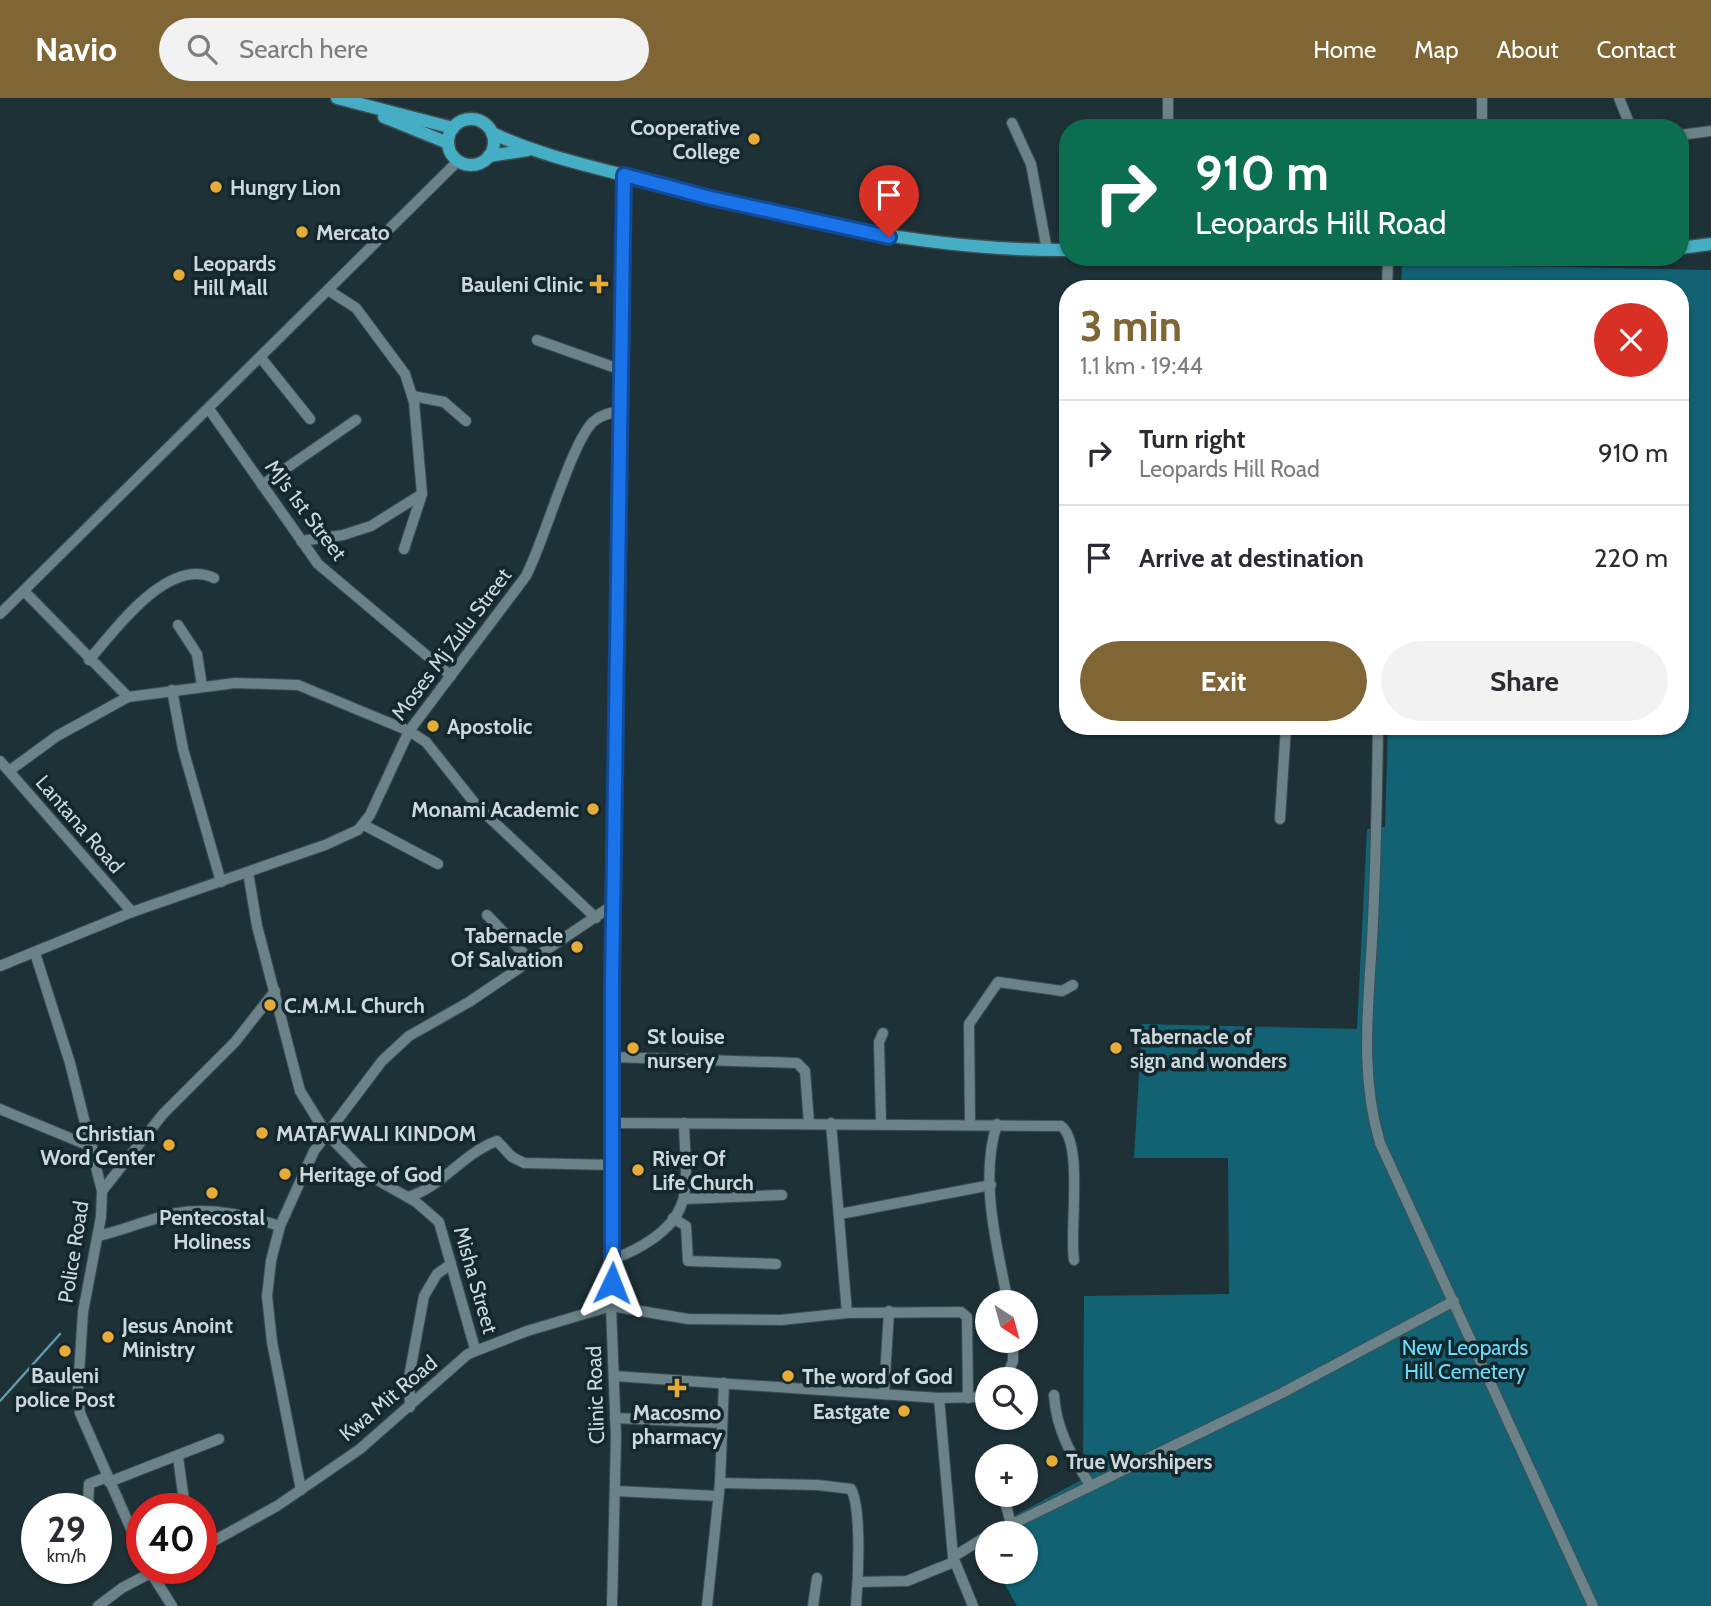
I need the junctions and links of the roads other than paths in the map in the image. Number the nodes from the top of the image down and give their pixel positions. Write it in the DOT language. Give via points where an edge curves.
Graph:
graph roads {
  1 [pos="337,98"];
  2 [pos="1168,98"];
  3 [pos="1482,98"];
  4 [pos="1619,98"];
  5 [pos="352,102"];
  6 [pos="1168,119"];
  7 [pos="1482,119"];
  8 [pos="1627,119"];
  9 [pos="1012,123"];
  10 [pos="453,128"];
  11 [pos="1711,131"];
  12 [pos="492,133"];
  13 [pos="1689,134"];
  14 [pos="448,143"];
  15 [pos="528,150"];
  16 [pos="489,156"];
  17 [pos="458,162"];
  18 [pos="624,175"];
  19 [pos="1711,244"];
  20 [pos="1689,247"];
  21 [pos="1047,250"];
  22 [pos="1059,250"];
  23 [pos="328,290"];
  24 [pos="537,340"];
  25 [pos="261,358"];
  26 [pos="620,369"];
  27 [pos="413,396"];
  28 [pos="209,409"];
  29 [pos="619,411"];
  30 [pos="310,419"];
  31 [pos="356,420"];
  32 [pos="466,421"];
  33 [pos="262,485"];
  34 [pos="422,494"];
  35 [pos="301,541"];
  36 [pos="404,549"];
  37 [pos="214,578"];
  38 [pos="24,591"];
  39 [pos="0,614"];
  40 [pos="178,625"];
  41 [pos="89,660"];
  42 [pos="451,676"];
  43 [pos="202,686"];
  44 [pos="172,690"];
  45 [pos="128,697"];
  46 [pos="409,732"];
  47 [pos="1285,735"];
  48 [pos="1378,735"];
  49 [pos="3,765"];
  50 [pos="1280,819"];
  51 [pos="364,825"];
  52 [pos="438,864"];
  53 [pos="248,872"];
  54 [pos="221,882"];
  55 [pos="613,905"];
  56 [pos="132,912"];
  57 [pos="487,915"];
  58 [pos="596,918"];
  59 [pos="35,953"];
  60 [pos="530,960"];
  61 [pos="0,966"];
  62 [pos="1073,985"];
  63 [pos="275,991"];
  64 [pos="883,1033"];
  65 [pos="612,1057"];
  66 [pos="0,1109"];
  67 [pos="614,1123"];
  68 [pos="684,1123"];
  69 [pos="808,1123"];
  70 [pos="831,1123"];
  71 [pos="970,1123"];
  72 [pos="881,1124"];
  73 [pos="997,1124"];
  74 [pos="326,1133"];
  75 [pos="92,1147"];
  76 [pos="614,1164"];
  77 [pos="991,1185"];
  78 [pos="102,1191"];
  79 [pos="782,1195"];
  80 [pos="408,1197"];
  81 [pos="684,1199"];
  82 [pos="840,1214"];
  83 [pos="673,1218"];
  84 [pos="280,1226"];
  85 [pos="98,1236"];
  86 [pos="613,1259"];
  87 [pos="1074,1260"];
  88 [pos="451,1264"];
  89 [pos="776,1264"];
  90 [pos="1006,1290"];
  91 [pos="1454,1301"];
  92 [pos="611,1306"];
  93 [pos="889,1311"];
  94 [pos="847,1313"];
  95 [pos="475,1349"];
  96 [pos="614,1376"];
  97 [pos="724,1383"];
  98 [pos="884,1393"];
  99 [pos="1054,1395"];
  100 [pos="939,1398"];
  101 [pos="968,1398"];
  102 [pos="975,1398"];
  103 [pos="410,1407"];
  104 [pos="615,1418"];
  105 [pos="722,1423"];
  106 [pos="219,1438"];
  107 [pos="178,1457"];
  108 [pos="108,1479"];
  109 [pos="720,1483"];
  110 [pos="1090,1485"];
  111 [pos="301,1490"];
  112 [pos="615,1490"];
  113 [pos="89,1493"];
  114 [pos="183,1493"];
  115 [pos="718,1496"];
  116 [pos="126,1519"];
  117 [pos="1017,1521"];
  118 [pos="217,1539"];
  119 [pos="975,1544"];
  120 [pos="953,1560"];
  121 [pos="817,1578"];
  122 [pos="858,1582"];
  123 [pos="128,1584"];
  124 [pos="160,1584"];
  125 [pos="98,1606"];
  126 [pos="172,1606"];
  127 [pos="612,1606"];
  128 [pos="707,1606"];
  129 [pos="813,1606"];
  130 [pos="856,1606"];
  131 [pos="974,1606"];
  132 [pos="1593,1606"];
  1 -- 5 [label="main road"];
  2 -- 6 [label="street"];
  3 -- 7 [label="street"];
  4 -- 8 [label="street"];
  5 -- 10 [label="main road"];
  5 -- 14 [label="main road"];
  9 -- 21 [label="street" via="1031,164"];
  10 -- 12 [label="main road" via="474,120"];
  10 -- 14 [label="main road"];
  11 -- 13 [label="street"];
  12 -- 15 [label="main road"];
  12 -- 16 [label="main road" via="494,146"];
  14 -- 17 [label="main road"];
  15 -- 16 [label="main road"];
  15 -- 18 [label="main road"];
  16 -- 17 [label="main road" via="477,164"];
  17 -- 23 [label="street"];
  18 -- 21 [label="main road" via="864,233 984,248"];
  18 -- 26 [label="street, Clinic Road"];
  19 -- 20 [label="main road"];
  21 -- 22 [label="main road"];
  23 -- 25 [label="street"];
  23 -- 27 [label="street" via="356,308 405,374"];
  24 -- 26 [label="street"];
  25 -- 28 [label="street"];
  25 -- 30 [label="street"];
  26 -- 29 [label="street, Clinic Road"];
  27 -- 32 [label="street" via="444,402"];
  27 -- 34 [label="street"];
  28 -- 33 [label="street, MJ’s 1st Street"];
  28 -- 38 [label="street"];
  29 -- 42 [label="street, Moses Mj Zulu Street" via="596,419 583,436 526,576"];
  29 -- 55 [label="street, Clinic Road"];
  31 -- 33 [label="street"];
  33 -- 35 [label="street, MJ’s 1st Street"];
  34 -- 35 [label="street" via="371,526"];
  34 -- 36 [label="street"];
  35 -- 42 [label="street, MJ’s 1st Street" via="333,577"];
  37 -- 41 [label="street" via="196,572 162,586 141,601"];
  38 -- 39 [label="street"];
  38 -- 41 [label="street"];
  40 -- 43 [label="street" via="197,653"];
  41 -- 45 [label="street"];
  42 -- 46 [label="street, Moses Mj Zulu Street"];
  43 -- 44 [label="street"];
  43 -- 46 [label="street" via="298,685"];
  44 -- 45 [label="street"];
  44 -- 54 [label="street" via="183,749"];
  45 -- 49 [label="street"];
  46 -- 51 [label="street, Moses Mj Zulu Street"];
  46 -- 58 [label="street" via="435,752 477,806"];
  47 -- 50 [label="street"];
  48 -- 91 [label="street" via="1366,1030 1369,1092 1380,1143"];
  49 -- 56 [label="street, Lantana Road"];
  51 -- 52 [label="street"];
  51 -- 53 [label="street" via="349,836"];
  53 -- 54 [label="street"];
  53 -- 63 [label="street, Misha Street"];
  54 -- 56 [label="street"];
  55 -- 58 [label="street"];
  55 -- 65 [label="street, Clinic Road"];
  56 -- 59 [label="street"];
  57 -- 60 [label="street"];
  58 -- 60 [label="street"];
  59 -- 61 [label="street"];
  59 -- 75 [label="street, Police Road"];
  60 -- 74 [label="street" via="400,1043"];
  62 -- 71 [label="street" via="1062,991 998,982 970,1024"];
  63 -- 74 [label="street, Misha Street" via="295,1079"];
  63 -- 78 [label="street" via="235,1042 163,1114"];
  64 -- 72 [label="street"];
  65 -- 67 [label="street, Clinic Road"];
  65 -- 69 [label="street" via="797,1063 805,1071"];
  66 -- 75 [label="street"];
  67 -- 68 [label="street"];
  67 -- 76 [label="street, Clinic Road"];
  68 -- 69 [label="street"];
  68 -- 81 [label="street"];
  69 -- 70 [label="street"];
  70 -- 72 [label="street"];
  70 -- 82 [label="street"];
  71 -- 72 [label="street"];
  71 -- 73 [label="street"];
  73 -- 77 [label="street" via="991,1144"];
  73 -- 87 [label="street" via="1061,1126 1067,1131 1072,1154"];
  74 -- 80 [label="street, Misha Street" via="365,1173"];
  74 -- 84 [label="street"];
  75 -- 78 [label="street, Police Road"];
  76 -- 80 [label="street" via="524,1163 498,1141 429,1189"];
  76 -- 86 [label="street, Clinic Road"];
  77 -- 82 [label="street"];
  77 -- 90 [label="street"];
  78 -- 85 [label="street, Police Road"];
  79 -- 81 [label="street"];
  80 -- 88 [label="street, Misha Street" via="439,1222"];
  81 -- 83 [label="street"];
  82 -- 94 [label="street"];
  83 -- 86 [label="street" via="643,1247"];
  83 -- 89 [label="street" via="686,1226 688,1261"];
  84 -- 85 [label="street" via="235,1213 203,1211 173,1214"];
  84 -- 111 [label="street" via="271,1261 269,1325"];
  85 -- 108 [label="street, Police Road" via="85,1299 78,1389 84,1425"];
  86 -- 92 [label="street, Clinic Road"];
  88 -- 95 [label="street, Misha Street"];
  88 -- 103 [label="street" via="437,1274 424,1296 409,1377"];
  91 -- 110 [label="street" via="1282,1393"];
  91 -- 132 [label="street"];
  92 -- 94 [label="street" via="688,1319 781,1320"];
  92 -- 95 [label="street, Kwa Mit Road"];
  92 -- 96 [label="street, Clinic Road"];
  93 -- 94 [label="street"];
  93 -- 98 [label="street"];
  93 -- 101 [label="street" via="965,1313"];
  95 -- 103 [label="street, Kwa Mit Road"];
  96 -- 97 [label="street"];
  96 -- 104 [label="street, Clinic Road"];
  97 -- 98 [label="street"];
  97 -- 105 [label="street"];
  98 -- 100 [label="street"];
  99 -- 110 [label="street" via="1055,1418"];
  100 -- 101 [label="street"];
  100 -- 120 [label="street"];
  101 -- 102 [label="street"];
  103 -- 111 [label="street, Kwa Mit Road"];
  104 -- 105 [label="street"];
  104 -- 112 [label="street, Clinic Road"];
  105 -- 109 [label="street"];
  106 -- 107 [label="street"];
  107 -- 108 [label="street"];
  107 -- 114 [label="street"];
  108 -- 113 [label="street" via="89,1484"];
  108 -- 116 [label="street, Police Road"];
  109 -- 115 [label="street"];
  109 -- 122 [label="street" via="851,1489"];
  110 -- 117 [label="street"];
  111 -- 118 [label="street, Kwa Mit Road"];
  112 -- 115 [label="street"];
  112 -- 127 [label="street, Clinic Road"];
  115 -- 128 [label="street"];
  119 -- 120 [label="street"];
  120 -- 122 [label="street" via="907,1581"];
  120 -- 131 [label="street"];
  121 -- 129 [label="street"];
  122 -- 130 [label="street"];
  123 -- 125 [label="street"];
  124 -- 126 [label="street"];
}
